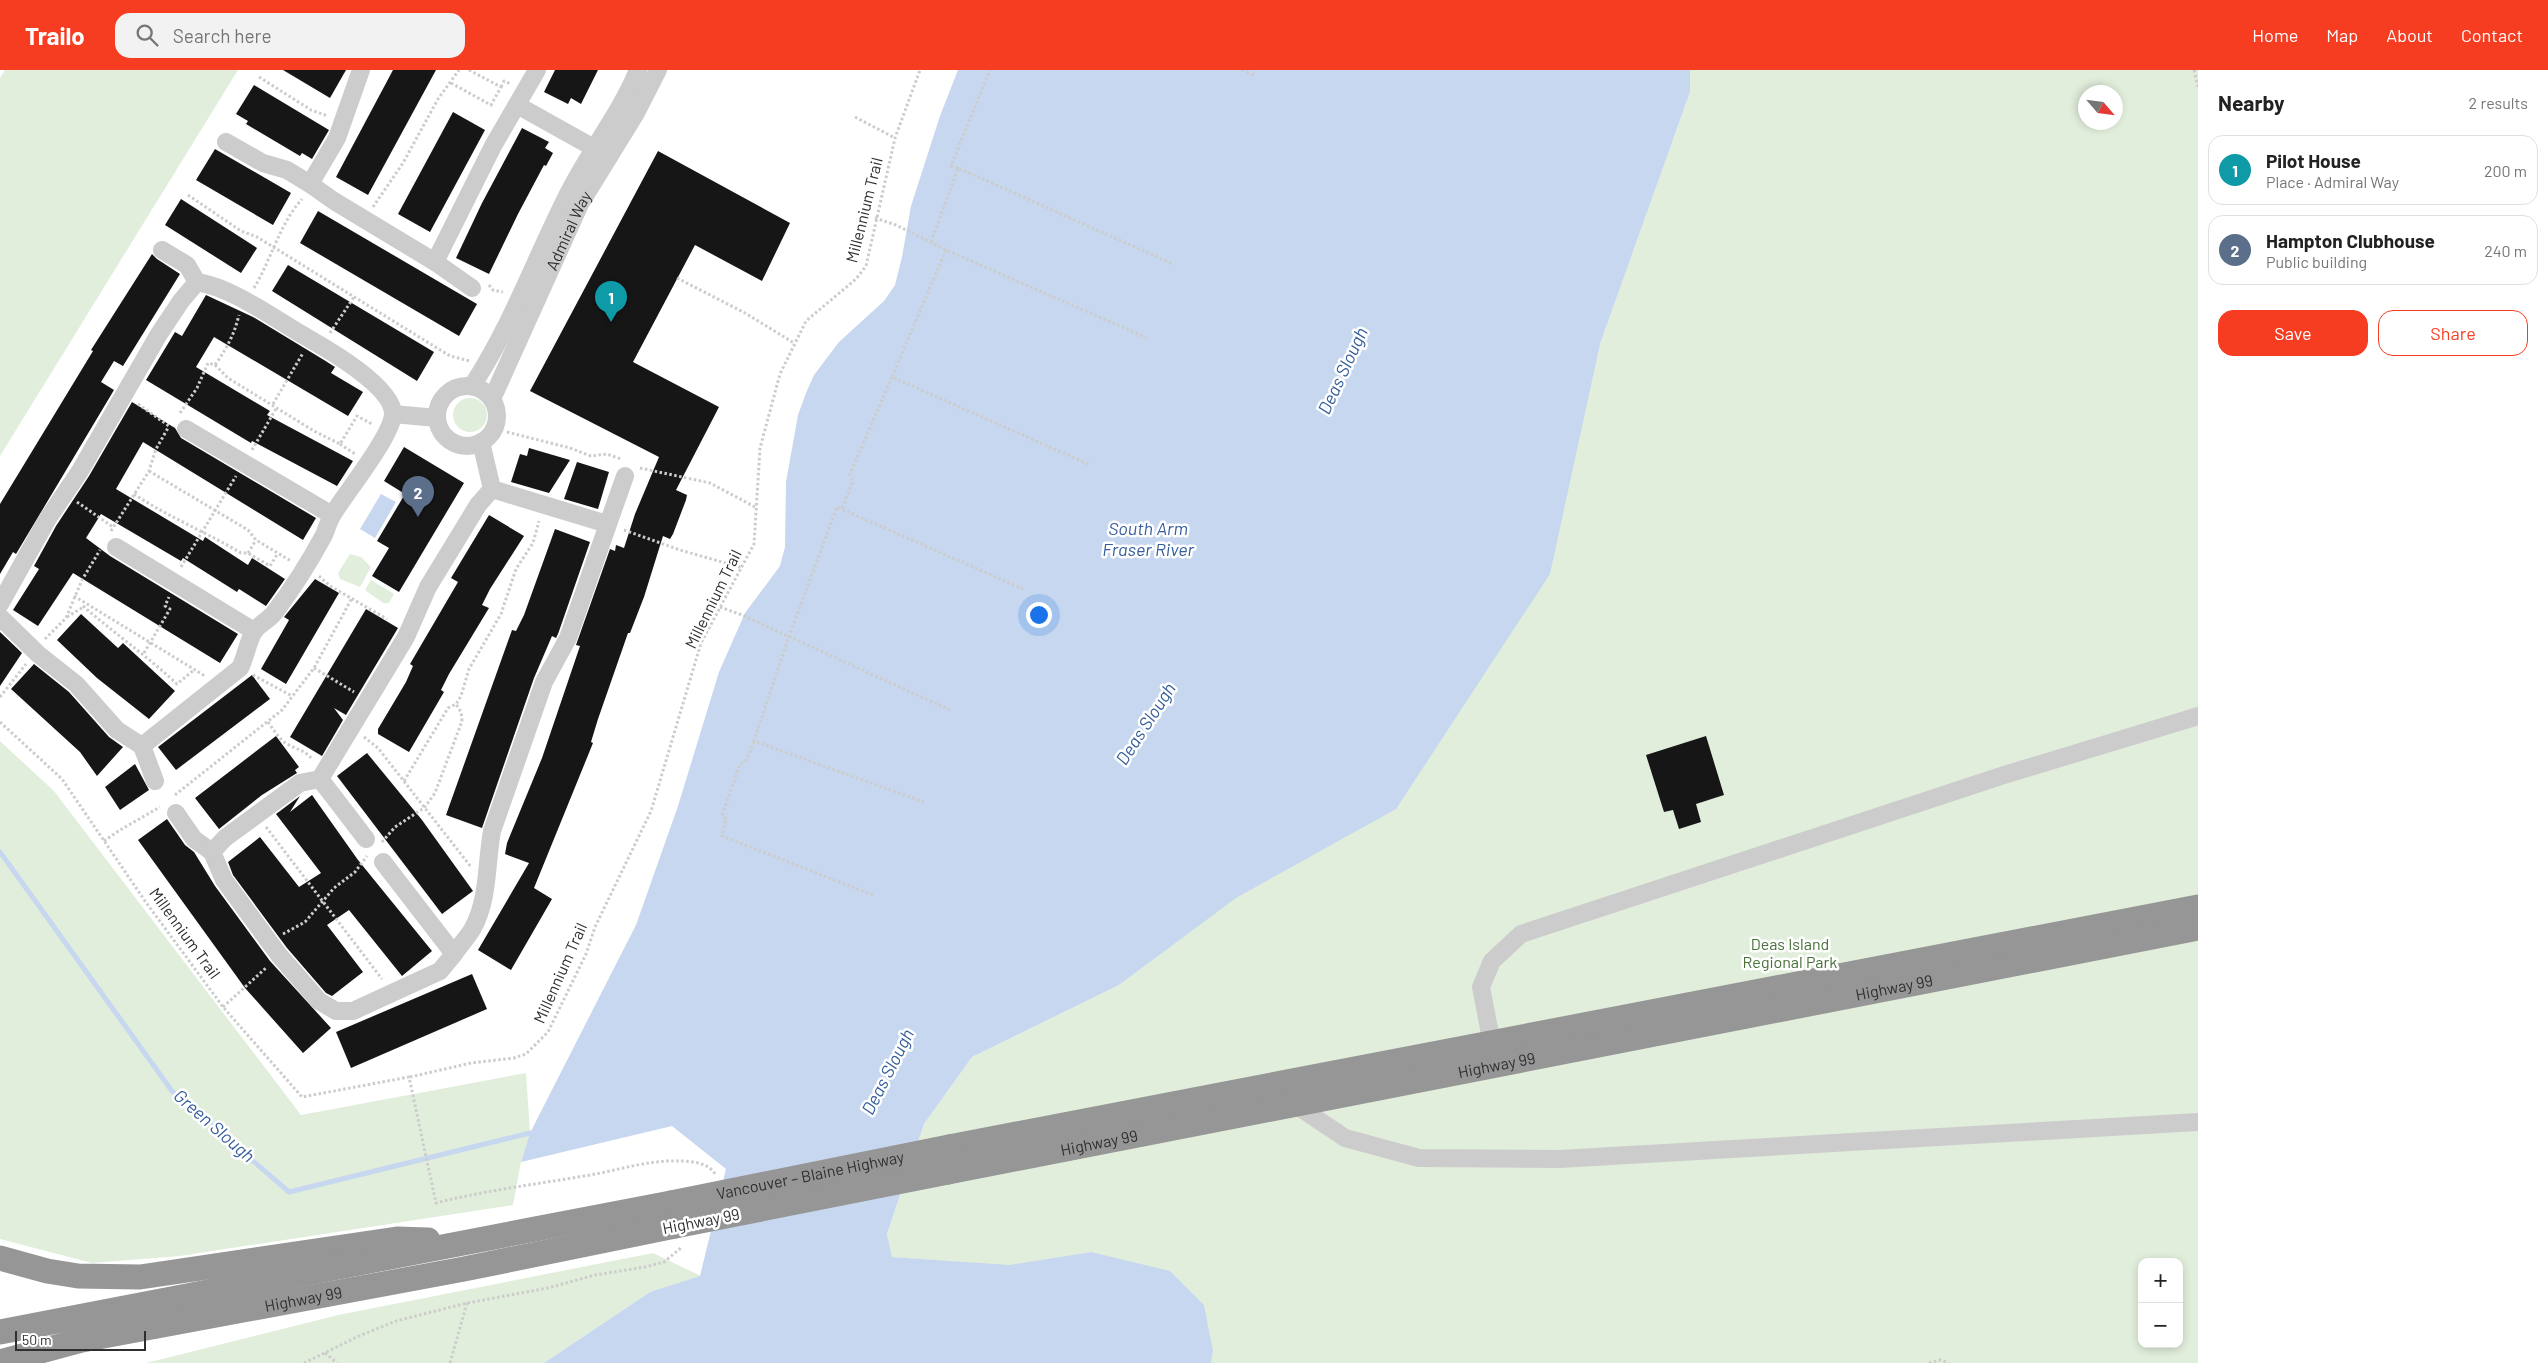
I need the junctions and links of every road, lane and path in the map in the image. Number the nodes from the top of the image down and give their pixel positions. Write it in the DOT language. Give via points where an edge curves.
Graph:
graph roads {
  1 [pos="361,70"];
  2 [pos="459,70"];
  3 [pos="469,70"];
  4 [pos="537,70"];
  5 [pos="638,70"];
  6 [pos="658,70"];
  7 [pos="920,70"];
  8 [pos="990,70"];
  9 [pos="1242,70"];
  10 [pos="2194,70"];
  11 [pos="1254,75"];
  12 [pos="259,77"];
  13 [pos="451,83"];
  14 [pos="2198,87"];
  15 [pos="517,105"];
  16 [pos="855,117"];
  17 [pos="343,122"];
  18 [pos="894,138"];
  19 [pos="226,142"];
  20 [pos="601,152"];
  21 [pos="958,168"];
  22 [pos="310,184"];
  23 [pos="188,195"];
  24 [pos="875,218"];
  25 [pos="366,220"];
  26 [pos="931,242"];
  27 [pos="273,248"];
  28 [pos="162,250"];
  29 [pos="946,250"];
  30 [pos="435,262"];
  31 [pos="1173,264"];
  32 [pos="677,278"];
  33 [pos="197,282"];
  34 [pos="472,288"];
  35 [pos="354,297"];
  36 [pos="246,302"];
  37 [pos="1146,338"];
  38 [pos="316,343"];
  39 [pos="794,343"];
  40 [pos="470,361"];
  41 [pos="215,365"];
  42 [pos="892,377"];
  43 [pos="472,386"];
  44 [pos="122,394"];
  45 [pos="492,399"];
  46 [pos="273,404"];
  47 [pos="277,407"];
  48 [pos="393,414"];
  49 [pos="437,418"];
  50 [pos="178,428"];
  51 [pos="386,432"];
  52 [pos="481,442"];
  53 [pos="244,463"];
  54 [pos="1090,465"];
  55 [pos="149,470"];
  56 [pos="625,476"];
  57 [pos="492,490"];
  58 [pos="64,494"];
  59 [pos="134,494"];
  60 [pos="544,506"];
  61 [pos="842,508"];
  62 [pos="216,511"];
  63 [pos="332,515"];
  64 [pos="607,524"];
  65 [pos="114,527"];
  66 [pos="204,531"];
  67 [pos="256,540"];
  68 [pos="110,541"];
  69 [pos="248,553"];
  70 [pos="278,554"];
  71 [pos="304,568"];
  72 [pos="743,568"];
  73 [pos="175,582"];
  74 [pos="1023,589"];
  75 [pos="74,596"];
  76 [pos="352,598"];
  77 [pos="0,604"];
  78 [pos="86,605"];
  79 [pos="720,607"];
  80 [pos="0,618"];
  81 [pos="66,618"];
  82 [pos="387,619"];
  83 [pos="254,631"];
  84 [pos="789,636"];
  85 [pos="150,641"];
  86 [pos="36,651"];
  87 [pos="144,654"];
  88 [pos="240,668"];
  89 [pos="314,668"];
  90 [pos="194,670"];
  91 [pos="14,681"];
  92 [pos="218,684"];
  93 [pos="292,696"];
  94 [pos="0,697"];
  95 [pos="368,700"];
  96 [pos="950,710"];
  97 [pos="2198,716"];
  98 [pos="0,722"];
  99 [pos="268,722"];
  100 [pos="350,730"];
  101 [pos="754,741"];
  102 [pos="142,746"];
  103 [pos="322,776"];
  104 [pos="154,781"];
  105 [pos="404,781"];
  106 [pos="924,802"];
  107 [pos="172,804"];
  108 [pos="256,814"];
  109 [pos="366,839"];
  110 [pos="104,842"];
  111 [pos="212,852"];
  112 [pos="383,862"];
  113 [pos="488,878"];
  114 [pos="875,896"];
  115 [pos="2198,907"];
  116 [pos="2198,928"];
  117 [pos="454,954"];
  118 [pos="257,975"];
  119 [pos="389,995"];
  120 [pos="223,1007"];
  121 [pos="1492,1044"];
  122 [pos="409,1077"];
  123 [pos="1293,1103"];
  124 [pos="2198,1122"];
  125 [pos="949,1147"];
  126 [pos="436,1203"];
  127 [pos="673,1214"];
  128 [pos="466,1241"];
  129 [pos="0,1258"];
  130 [pos="466,1304"];
  131 [pos="0,1332"];
  132 [pos="82,1340"];
  133 [pos="0,1351"];
  134 [pos="324,1353"];
  135 [pos="0,1362"];
  136 [pos="336,1363"];
  137 [pos="450,1363"];
  138 [pos="1929,1363"];
  139 [pos="1949,1363"];
  1 -- 17 [label="street"];
  2 -- 13 [label="path"];
  3 -- 13 [label="path" via="501,87 491,105"];
  4 -- 15 [label="street"];
  5 -- 20 [label="street, Admiral Way"];
  6 -- 20 [label="street, Admiral Way" via="636,113"];
  7 -- 18 [label="path, Millennium Trail"];
  8 -- 21 [label="path" via="952,166"];
  9 -- 11 [label="path"];
  10 -- 14 [label="path"];
  12 -- 17 [label="path" via="311,110"];
  13 -- 25 [label="path" via="438,99 403,163"];
  15 -- 20 [label="street"];
  15 -- 30 [label="street"];
  16 -- 18 [label="path"];
  17 -- 22 [label="street"];
  18 -- 24 [label="path, Millennium Trail"];
  19 -- 22 [label="street"];
  20 -- 43 [label="street, Admiral Way" via="568,194 489,360"];
  20 -- 45 [label="street, Admiral Way"];
  21 -- 26 [label="path"];
  21 -- 31 [label="path"];
  22 -- 25 [label="street"];
  22 -- 27 [label="path" via="308,193 282,228"];
  23 -- 27 [label="path"];
  24 -- 26 [label="path"];
  24 -- 39 [label="path, Millennium Trail" via="862,274 806,321"];
  25 -- 30 [label="street"];
  26 -- 29 [label="path"];
  27 -- 35 [label="path"];
  27 -- 36 [label="path" via="266,268"];
  28 -- 33 [label="street" via="187,265"];
  29 -- 37 [label="path"];
  29 -- 42 [label="path"];
  30 -- 34 [label="street"];
  32 -- 39 [label="path"];
  33 -- 36 [label="street" via="228,290"];
  33 -- 44 [label="street" via="181,300"];
  35 -- 38 [label="path"];
  35 -- 40 [label="path" via="450,356"];
  36 -- 38 [label="street"];
  36 -- 41 [label="path" via="238,316 237,329"];
  38 -- 46 [label="path"];
  38 -- 48 [label="street" via="382,391"];
  39 -- 72 [label="path, Millennium Trail" via="770,403 760,448 754,544"];
  41 -- 46 [label="path" via="228,378"];
  41 -- 50 [label="path" via="208,363"];
  42 -- 54 [label="path"];
  42 -- 61 [label="path" via="850,474 853,481"];
  43 -- 45 [label="street" via="480,388"];
  43 -- 49 [label="street" via="463,386 446,394"];
  44 -- 50 [label="path"];
  44 -- 58 [label="street"];
  45 -- 52 [label="street" via="497,418"];
  46 -- 47 [label="path"];
  47 -- 51 [label="path" via="340,444 357,416"];
  47 -- 53 [label="path"];
  48 -- 49 [label="street"];
  48 -- 51 [label="street"];
  49 -- 52 [label="street" via="445,436 453,442 472,445"];
  50 -- 53 [label="street"];
  50 -- 55 [label="path" via="156,449"];
  51 -- 63 [label="street" via="350,492"];
  52 -- 57 [label="street"];
  53 -- 62 [label="path"];
  53 -- 63 [label="street"];
  55 -- 59 [label="path"];
  55 -- 62 [label="path"];
  56 -- 64 [label="street"];
  57 -- 60 [label="street"];
  57 -- 95 [label="street" via="478,505 428,588 406,637"];
  58 -- 65 [label="path"];
  58 -- 77 [label="street"];
  59 -- 65 [label="path"];
  59 -- 66 [label="path" via="163,514"];
  60 -- 64 [label="street"];
  60 -- 105 [label="path" via="533,543 516,569 501,614 469,669 461,696 448,708"];
  61 -- 74 [label="path"];
  61 -- 84 [label="path" via="838,507"];
  62 -- 66 [label="path"];
  62 -- 67 [label="path" via="248,530"];
  63 -- 71 [label="street"];
  64 -- 72 [label="path"];
  64 -- 113 [label="street" via="568,638 544,682 492,831"];
  65 -- 68 [label="path"];
  66 -- 69 [label="path" via="241,553"];
  66 -- 73 [label="path"];
  67 -- 69 [label="path"];
  67 -- 70 [label="path"];
  68 -- 73 [label="street"];
  68 -- 75 [label="path"];
  69 -- 70 [label="path" via="270,566"];
  70 -- 71 [label="path"];
  71 -- 76 [label="path"];
  71 -- 83 [label="street" via="274,613"];
  72 -- 79 [label="path, Millennium Trail"];
  73 -- 83 [label="street"];
  73 -- 85 [label="path" via="165,606 170,609"];
  75 -- 78 [label="path"];
  75 -- 81 [label="path"];
  76 -- 82 [label="path"];
  76 -- 89 [label="path"];
  78 -- 81 [label="path"];
  78 -- 85 [label="path"];
  78 -- 87 [label="path" via="115,633"];
  79 -- 84 [label="path"];
  79 -- 122 [label="path, Millennium Trail" via="701,643 651,811 594,927 586,954 548,1032 526,1054 514,1058 471,1063"];
  80 -- 86 [label="street"];
  81 -- 86 [label="path"];
  83 -- 88 [label="street"];
  84 -- 96 [label="path"];
  84 -- 101 [label="path"];
  85 -- 87 [label="path"];
  85 -- 90 [label="path"];
  86 -- 102 [label="street" via="76,684 117,730"];
  87 -- 90 [label="path" via="177,684"];
  88 -- 92 [label="street"];
  88 -- 93 [label="path"];
  89 -- 93 [label="path"];
  89 -- 95 [label="path"];
  90 -- 92 [label="path"];
  91 -- 94 [label="path"];
  92 -- 102 [label="street"];
  93 -- 99 [label="path"];
  95 -- 100 [label="street"];
  97 -- 121 [label="street" via="1991,779 1521,934 1492,961 1481,987"];
  98 -- 110 [label="path, Millennium Trail" via="62,779"];
  99 -- 103 [label="path" via="283,741 306,751"];
  99 -- 107 [label="path"];
  100 -- 103 [label="street"];
  100 -- 105 [label="path" via="378,748"];
  101 -- 106 [label="path"];
  101 -- 114 [label="path" via="747,760 740,764 722,815 726,819 722,836"];
  102 -- 104 [label="street"];
  103 -- 108 [label="street" via="300,783"];
  103 -- 109 [label="street"];
  105 -- 113 [label="path" via="468,865"];
  107 -- 110 [label="path"];
  107 -- 111 [label="street" via="194,839"];
  108 -- 111 [label="street"];
  108 -- 119 [label="path" via="383,980"];
  110 -- 120 [label="path, Millennium Trail"];
  111 -- 119 [label="street" via="228,886 279,955 319,1001 336,1011 353,1011"];
  112 -- 117 [label="street"];
  113 -- 117 [label="street" via="473,928"];
  115 -- 121 [label="highway, Highway 99"];
  116 -- 123 [label="highway, Highway 99"];
  117 -- 119 [label="street" via="440,971"];
  118 -- 120 [label="path"];
  120 -- 122 [label="path, Millennium Trail" via="302,1097"];
  121 -- 125 [label="highway, Highway 99"];
  122 -- 126 [label="path"];
  123 -- 124 [label="street" via="1345,1138 1419,1158 1560,1159"];
  123 -- 127 [label="highway, Highway 99, bridge" via="948,1172"];
  125 -- 127 [label="highway, Vancouver – Blaine Highway, bridge"];
  127 -- 128 [label="highway, Highway 99"];
  127 -- 132 [label="highway, Highway 99" via="464,1269"];
  128 -- 129 [label="highway" via="397,1239 140,1277 78,1276"];
  128 -- 131 [label="highway, Highway 99"];
  130 -- 137 [label="path"];
  132 -- 133 [label="highway"];
  132 -- 135 [label="highway, Highway 99"];
  134 -- 136 [label="path"];
  138 -- 139 [label="path" via="1940,1360"];
}
